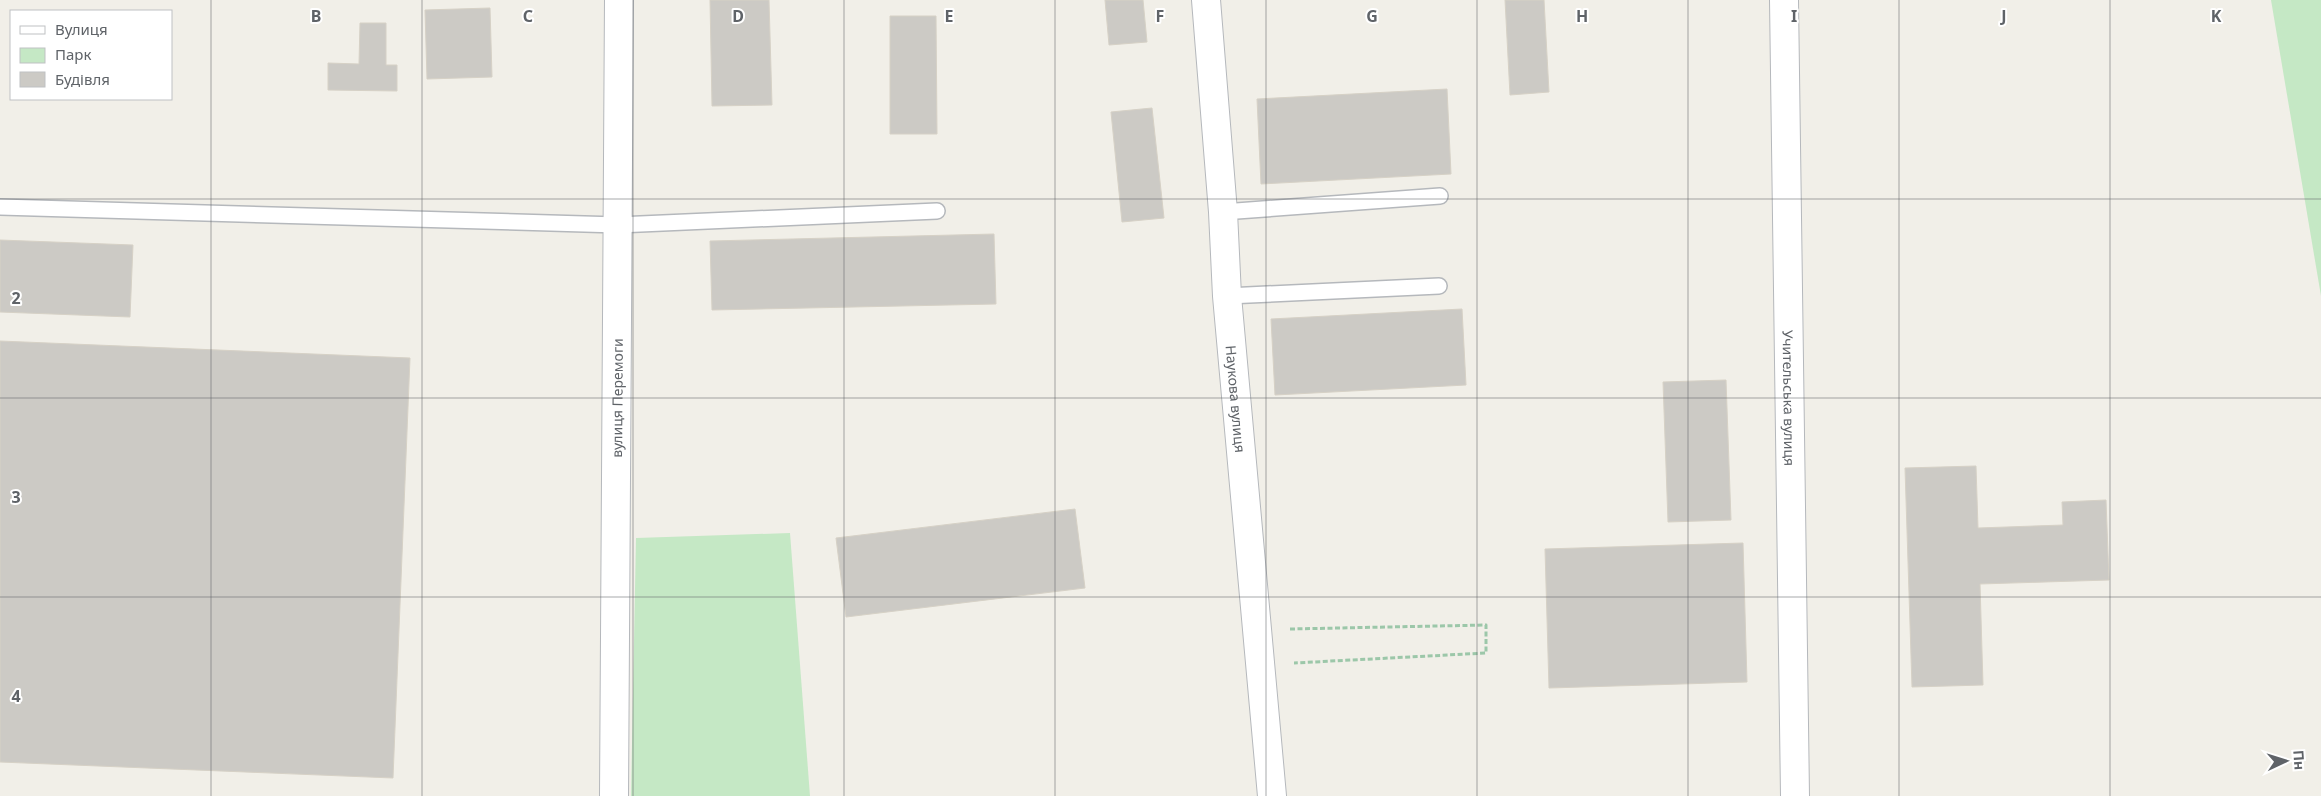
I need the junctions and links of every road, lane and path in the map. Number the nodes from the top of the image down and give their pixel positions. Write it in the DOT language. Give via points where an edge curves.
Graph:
graph roads {
  1 [pos="620,0"];
  2 [pos="1206,0"];
  3 [pos="1784,0"];
  4 [pos="1440,196"];
  5 [pos="0,207"];
  6 [pos="937,211"];
  7 [pos="1223,212"];
  8 [pos="618,225"];
  9 [pos="1439,286"];
  10 [pos="1228,296"];
  11 [pos="1258,630"];
  12 [pos="1260,664"];
  13 [pos="614,796"];
  14 [pos="1272,796"];
  15 [pos="1795,796"];
  1 -- 8 [label="street, вулиця Перемоги"];
  2 -- 7 [label="street, Наукова вулиця"];
  3 -- 15 [label="street, Учительська вулиця"];
  4 -- 7 [label="lane"];
  5 -- 8 [label="lane"];
  6 -- 8 [label="lane"];
  7 -- 10 [label="street, Наукова вулиця"];
  8 -- 13 [label="street, вулиця Перемоги"];
  9 -- 10 [label="lane"];
  10 -- 11 [label="street, Наукова вулиця"];
  11 -- 12 [label="street, Наукова вулиця"];
  11 -- 12 [label="path" via="1486,626 1486,653"];
  12 -- 14 [label="street, Наукова вулиця"];
}
